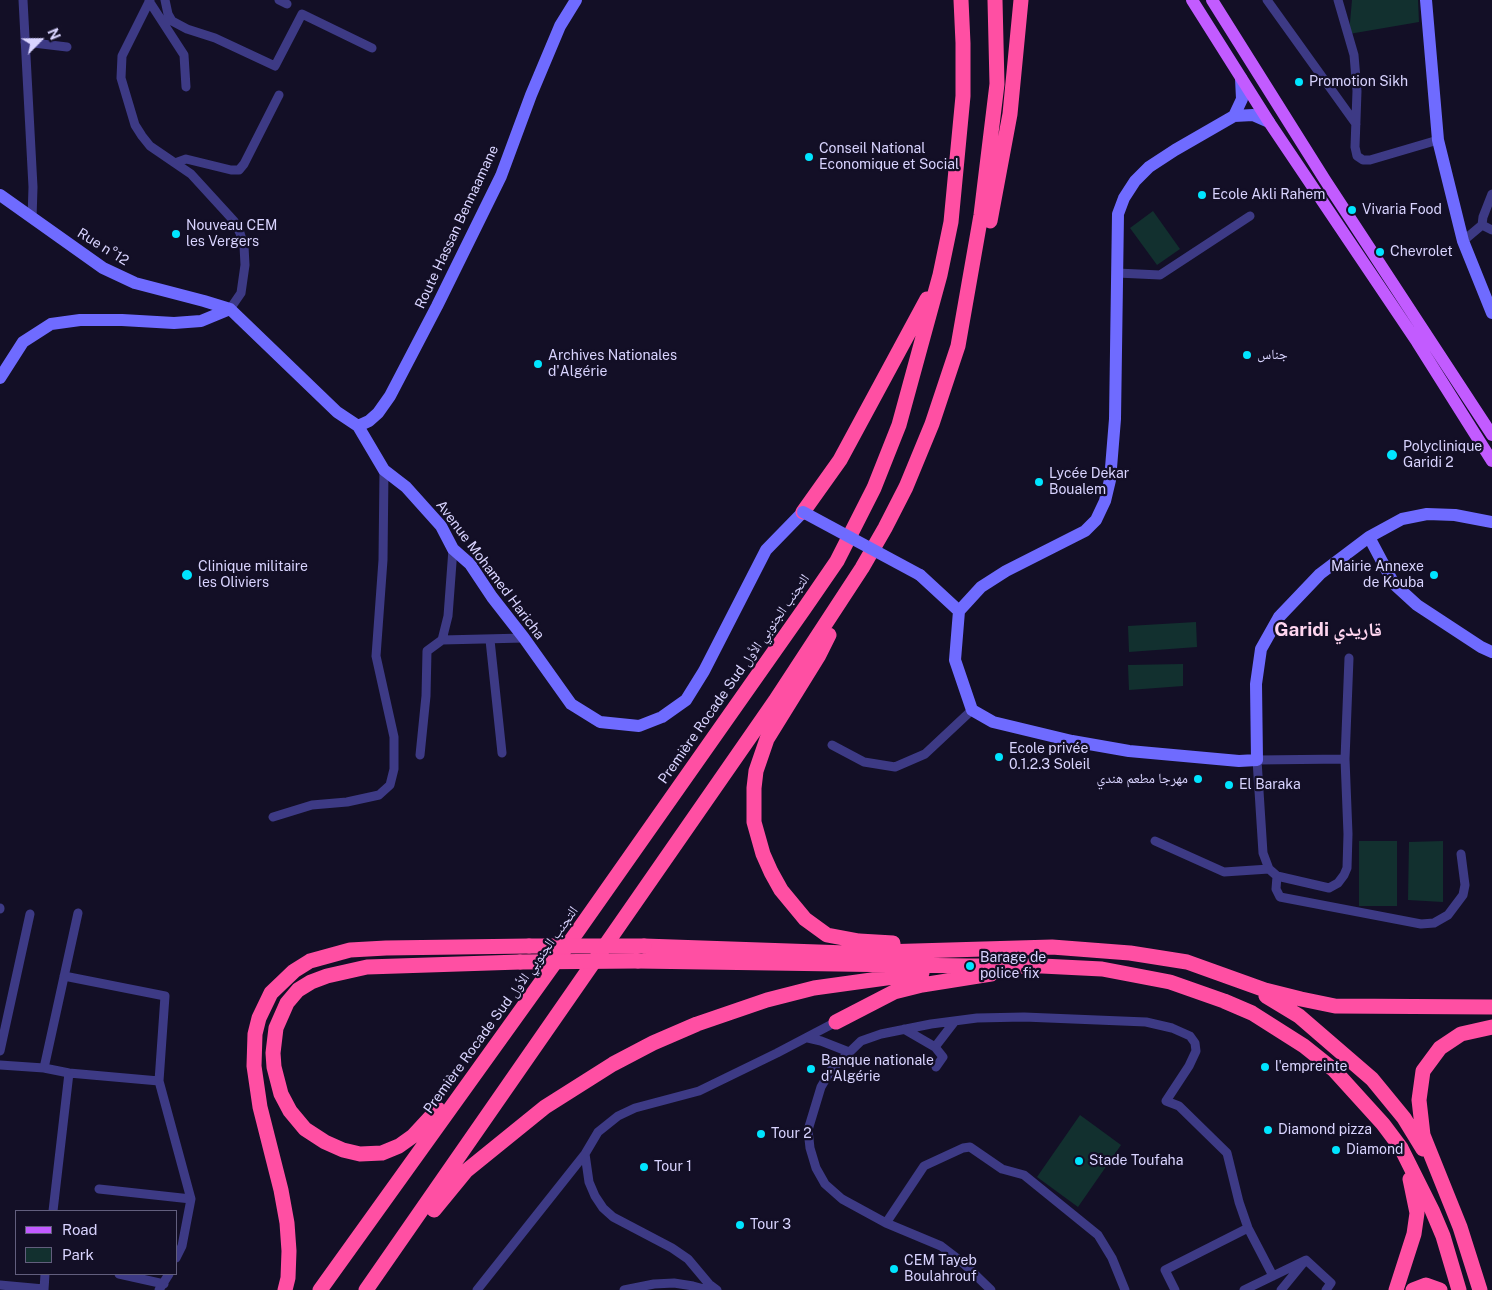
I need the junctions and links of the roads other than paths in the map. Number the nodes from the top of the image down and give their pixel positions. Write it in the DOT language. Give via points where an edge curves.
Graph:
graph roads {
  1 [pos="23,0"];
  2 [pos="150,0"];
  3 [pos="166,0"];
  4 [pos="576,0"];
  5 [pos="961,0"];
  6 [pos="995,0"];
  7 [pos="1021,0"];
  8 [pos="1192,0"];
  9 [pos="1212,0"];
  10 [pos="1267,0"];
  11 [pos="1338,0"];
  12 [pos="1426,0"];
  13 [pos="25,42"];
  14 [pos="67,47"];
  15 [pos="372,48"];
  16 [pos="1241,78"];
  17 [pos="186,87"];
  18 [pos="278,95"];
  19 [pos="1234,116"];
  20 [pos="1269,122"];
  21 [pos="1356,124"];
  22 [pos="1438,140"];
  23 [pos="175,163"];
  24 [pos="1492,194"];
  25 [pos="0,195"];
  26 [pos="1250,216"];
  27 [pos="32,219"];
  28 [pos="1482,225"];
  29 [pos="1492,230"];
  30 [pos="1463,241"];
  31 [pos="1117,273"];
  32 [pos="940,275"];
  33 [pos="230,309"];
  34 [pos="1492,313"];
  35 [pos="958,346"];
  36 [pos="0,378"];
  37 [pos="358,426"];
  38 [pos="1492,435"];
  39 [pos="1492,461"];
  40 [pos="384,470"];
  41 [pos="803,512"];
  42 [pos="1492,522"];
  43 [pos="1369,537"];
  44 [pos="453,549"];
  45 [pos="839,606"];
  46 [pos="959,611"];
  47 [pos="524,638"];
  48 [pos="442,640"];
  49 [pos="490,640"];
  50 [pos="1492,652"];
  51 [pos="1349,658"];
  52 [pos="972,710"];
  53 [pos="832,745"];
  54 [pos="502,753"];
  55 [pos="420,755"];
  56 [pos="1345,759"];
  57 [pos="1257,760"];
  58 [pos="273,817"];
  59 [pos="1155,841"];
  60 [pos="1461,854"];
  61 [pos="1269,869"];
  62 [pos="1277,876"];
  63 [pos="78,913"];
  64 [pos="30,914"];
  65 [pos="954,951"];
  66 [pos="970,966"];
  67 [pos="1042,966"];
  68 [pos="64,976"];
  69 [pos="1231,978"];
  70 [pos="1492,1007"];
  71 [pos="955,1020"];
  72 [pos="836,1022"];
  73 [pos="1492,1027"];
  74 [pos="904,1029"];
  75 [pos="808,1038"];
  76 [pos="935,1047"];
  77 [pos="0,1051"];
  78 [pos="848,1052"];
  79 [pos="0,1066"];
  80 [pos="936,1067"];
  81 [pos="44,1068"];
  82 [pos="69,1073"];
  83 [pos="475,1073"];
  84 [pos="159,1081"];
  85 [pos="1401,1148"];
  86 [pos="585,1154"];
  87 [pos="1439,1174"];
  88 [pos="99,1189"];
  89 [pos="191,1199"];
  90 [pos="53,1210"];
  91 [pos="886,1223"];
  92 [pos="1248,1228"];
  93 [pos="178,1254"];
  94 [pos="1306,1260"];
  95 [pos="45,1275"];
  96 [pos="122,1275"];
  97 [pos="168,1275"];
  98 [pos="1273,1276"];
  99 [pos="0,1285"];
  100 [pos="162,1287"];
  101 [pos="44,1290"];
  102 [pos="286,1290"];
  103 [pos="320,1290"];
  104 [pos="366,1290"];
  105 [pos="377,1290"];
  106 [pos="477,1290"];
  107 [pos="624,1290"];
  108 [pos="708,1290"];
  109 [pos="716,1290"];
  110 [pos="991,1290"];
  111 [pos="1124,1290"];
  112 [pos="1175,1290"];
  113 [pos="1244,1290"];
  114 [pos="1281,1290"];
  115 [pos="1326,1290"];
  116 [pos="1396,1290"];
  117 [pos="1413,1290"];
  118 [pos="1440,1290"];
  119 [pos="1459,1290"];
  120 [pos="1480,1290"];
  1 -- 13 [label="street"];
  2 -- 17 [label="street" via="184,55"];
  2 -- 23 [label="street" via="122,56 121,78 142,136 150,146"];
  3 -- 15 [label="street" via="172,21 275,66 302,14"];
  4 -- 37 [label="street, Route Hassan Bennaamane" via="560,26 501,176 437,306 390,396 378,413"];
  5 -- 32 [label="highway, Première Rocade Sud التجنب الجنوبي الأول" via="963,87 959,152 952,222"];
  6 -- 35 [label="highway" via="997,84 981,215"];
  7 -- 35 [label="highway" via="1010,114 986,243"];
  8 -- 16 [label="main road"];
  9 -- 38 [label="main road"];
  10 -- 21 [label="street"];
  11 -- 21 [label="street" via="1354,55"];
  12 -- 22 [label="street"];
  13 -- 14 [label="street"];
  13 -- 27 [label="street"];
  16 -- 19 [label="street" via="1242,99"];
  16 -- 20 [label="main road"];
  18 -- 23 [label="street" via="239,170 186,159"];
  19 -- 20 [label="street" via="1253,115"];
  19 -- 31 [label="street" via="1174,150 1149,167 1135,182 1118,214"];
  20 -- 39 [label="main road" via="1417,342"];
  21 -- 22 [label="street" via="1356,152 1363,160"];
  22 -- 30 [label="street"];
  23 -- 33 [label="street" via="191,174 234,221 240,233 245,265 241,293"];
  24 -- 28 [label="street"];
  25 -- 27 [label="street, Rue n°12"];
  26 -- 31 [label="street" via="1160,275"];
  27 -- 33 [label="street, Rue n°12" via="119,276"];
  28 -- 29 [label="street"];
  28 -- 30 [label="street"];
  30 -- 34 [label="street"];
  31 -- 46 [label="street" via="1115,418 1105,501 1096,520 1085,531 1006,571 981,587"];
  32 -- 41 [label="highway" via="840,460"];
  32 -- 83 [label="highway, Première Rocade Sud التجنب الجنوبي الأول" via="900,425 874,488 837,561"];
  33 -- 36 [label="street" via="201,322 80,320 51,324 23,342"];
  33 -- 37 [label="street, Avenue Mohamed Haricha" via="337,412"];
  35 -- 45 [label="highway" via="932,424 906,487"];
  37 -- 40 [label="street, Avenue Mohamed Haricha"];
  40 -- 44 [label="street, Avenue Mohamed Haricha" via="406,487 442,526"];
  40 -- 58 [label="street" via="383,560 376,656 394,737 394,769 390,785 379,795 312,805"];
  41 -- 46 [label="street, bridge" via="920,575"];
  41 -- 47 [label="street, Avenue Mohamed Haricha" via="766,550 686,700 662,717 639,726 600,722 571,704"];
  42 -- 43 [label="street" via="1427,514 1402,519"];
  43 -- 50 [label="street" via="1394,584 1417,605"];
  43 -- 57 [label="street" via="1320,574 1279,617 1261,649 1256,684"];
  44 -- 47 [label="street, Avenue Mohamed Haricha" via="470,564"];
  44 -- 48 [label="street" via="448,616"];
  45 -- 65 [label="highway" via="826,642 775,724 756,770 754,822 763,854 792,905 827,934 859,941"];
  45 -- 104 [label="highway"];
  46 -- 52 [label="street" via="955,660"];
  47 -- 49 [label="street"];
  48 -- 49 [label="street"];
  48 -- 55 [label="street" via="427,651"];
  49 -- 54 [label="street"];
  51 -- 56 [label="street"];
  52 -- 53 [label="street" via="925,754 895,767 864,762"];
  52 -- 57 [label="street" via="993,722 1129,752"];
  56 -- 57 [label="street"];
  56 -- 62 [label="street" via="1348,834 1344,875 1329,888"];
  57 -- 61 [label="street" via="1263,853"];
  59 -- 61 [label="street" via="1224,872"];
  60 -- 62 [label="street" via="1466,885 1463,895 1448,915 1434,924 1280,897 1276,889"];
  61 -- 62 [label="street"];
  63 -- 68 [label="street"];
  64 -- 77 [label="street"];
  65 -- 69 [label="highway" via="1052,947 1130,953 1187,962"];
  65 -- 102 [label="highway, bridge" via="847,953 644,946 386,948 350,950 310,961 294,971 272,993 255,1034 254,1066 260,1107 287,1223"];
  66 -- 67 [label="highway"];
  66 -- 83 [label="highway, bridge" via="520,962 367,967 327,976 298,990 287,1003 276,1028 274,1067 281,1094 290,1111 306,1129 324,1142 360,1154 382,1153 414,1136"];
  66 -- 105 [label="highway" via="814,988 767,1000 696,1024 613,1064 545,1106 466,1171 442,1198"];
  67 -- 72 [label="highway" via="894,992"];
  67 -- 85 [label="highway" via="1102,969 1170,982 1252,1013 1304,1046 1334,1070"];
  68 -- 81 [label="street"];
  68 -- 84 [label="street" via="165,996"];
  69 -- 70 [label="highway" via="1301,1000 1335,1006"];
  69 -- 87 [label="highway" via="1299,1016 1372,1079 1404,1118"];
  71 -- 74 [label="street"];
  71 -- 76 [label="street"];
  71 -- 92 [label="street" via="1024,1016 1146,1022 1190,1036 1196,1043 1196,1051 1190,1066 1166,1101 1179,1106 1227,1153"];
  72 -- 75 [label="street"];
  73 -- 87 [label="highway" via="1461,1034 1440,1048 1423,1071 1419,1100 1423,1135"];
  74 -- 76 [label="street"];
  74 -- 78 [label="street" via="861,1042"];
  75 -- 78 [label="street"];
  75 -- 86 [label="street" via="698,1091 635,1108 618,1116 598,1132"];
  76 -- 80 [label="street" via="943,1056"];
  78 -- 91 [label="street" via="821,1087 808,1130 810,1148 825,1184 842,1199"];
  79 -- 81 [label="street"];
  81 -- 82 [label="street"];
  82 -- 84 [label="street"];
  82 -- 90 [label="street"];
  83 -- 103 [label="highway, Première Rocade Sud التجنب الجنوبي الأول"];
  84 -- 89 [label="street"];
  85 -- 116 [label="highway" via="1417,1213 1414,1234"];
  85 -- 119 [label="highway" via="1443,1236"];
  86 -- 106 [label="street"];
  86 -- 109 [label="street" via="589,1182 603,1208 613,1217 688,1259"];
  87 -- 120 [label="highway"];
  88 -- 89 [label="street"];
  89 -- 93 [label="street"];
  91 -- 110 [label="street" via="941,1246"];
  91 -- 111 [label="street" via="924,1166 970,1147 1002,1169 1024,1175 1098,1235 1112,1258"];
  92 -- 98 [label="street"];
  92 -- 112 [label="street" via="1165,1270"];
  94 -- 98 [label="street"];
  94 -- 114 [label="street"];
  94 -- 115 [label="street" via="1331,1283"];
  95 -- 101 [label="street"];
  96 -- 100 [label="street"];
  97 -- 100 [label="street"];
  98 -- 113 [label="street"];
  99 -- 101 [label="street"];
  107 -- 108 [label="street" via="674,1283"];
  117 -- 118 [label="highway" via="1426,1286"];
}
